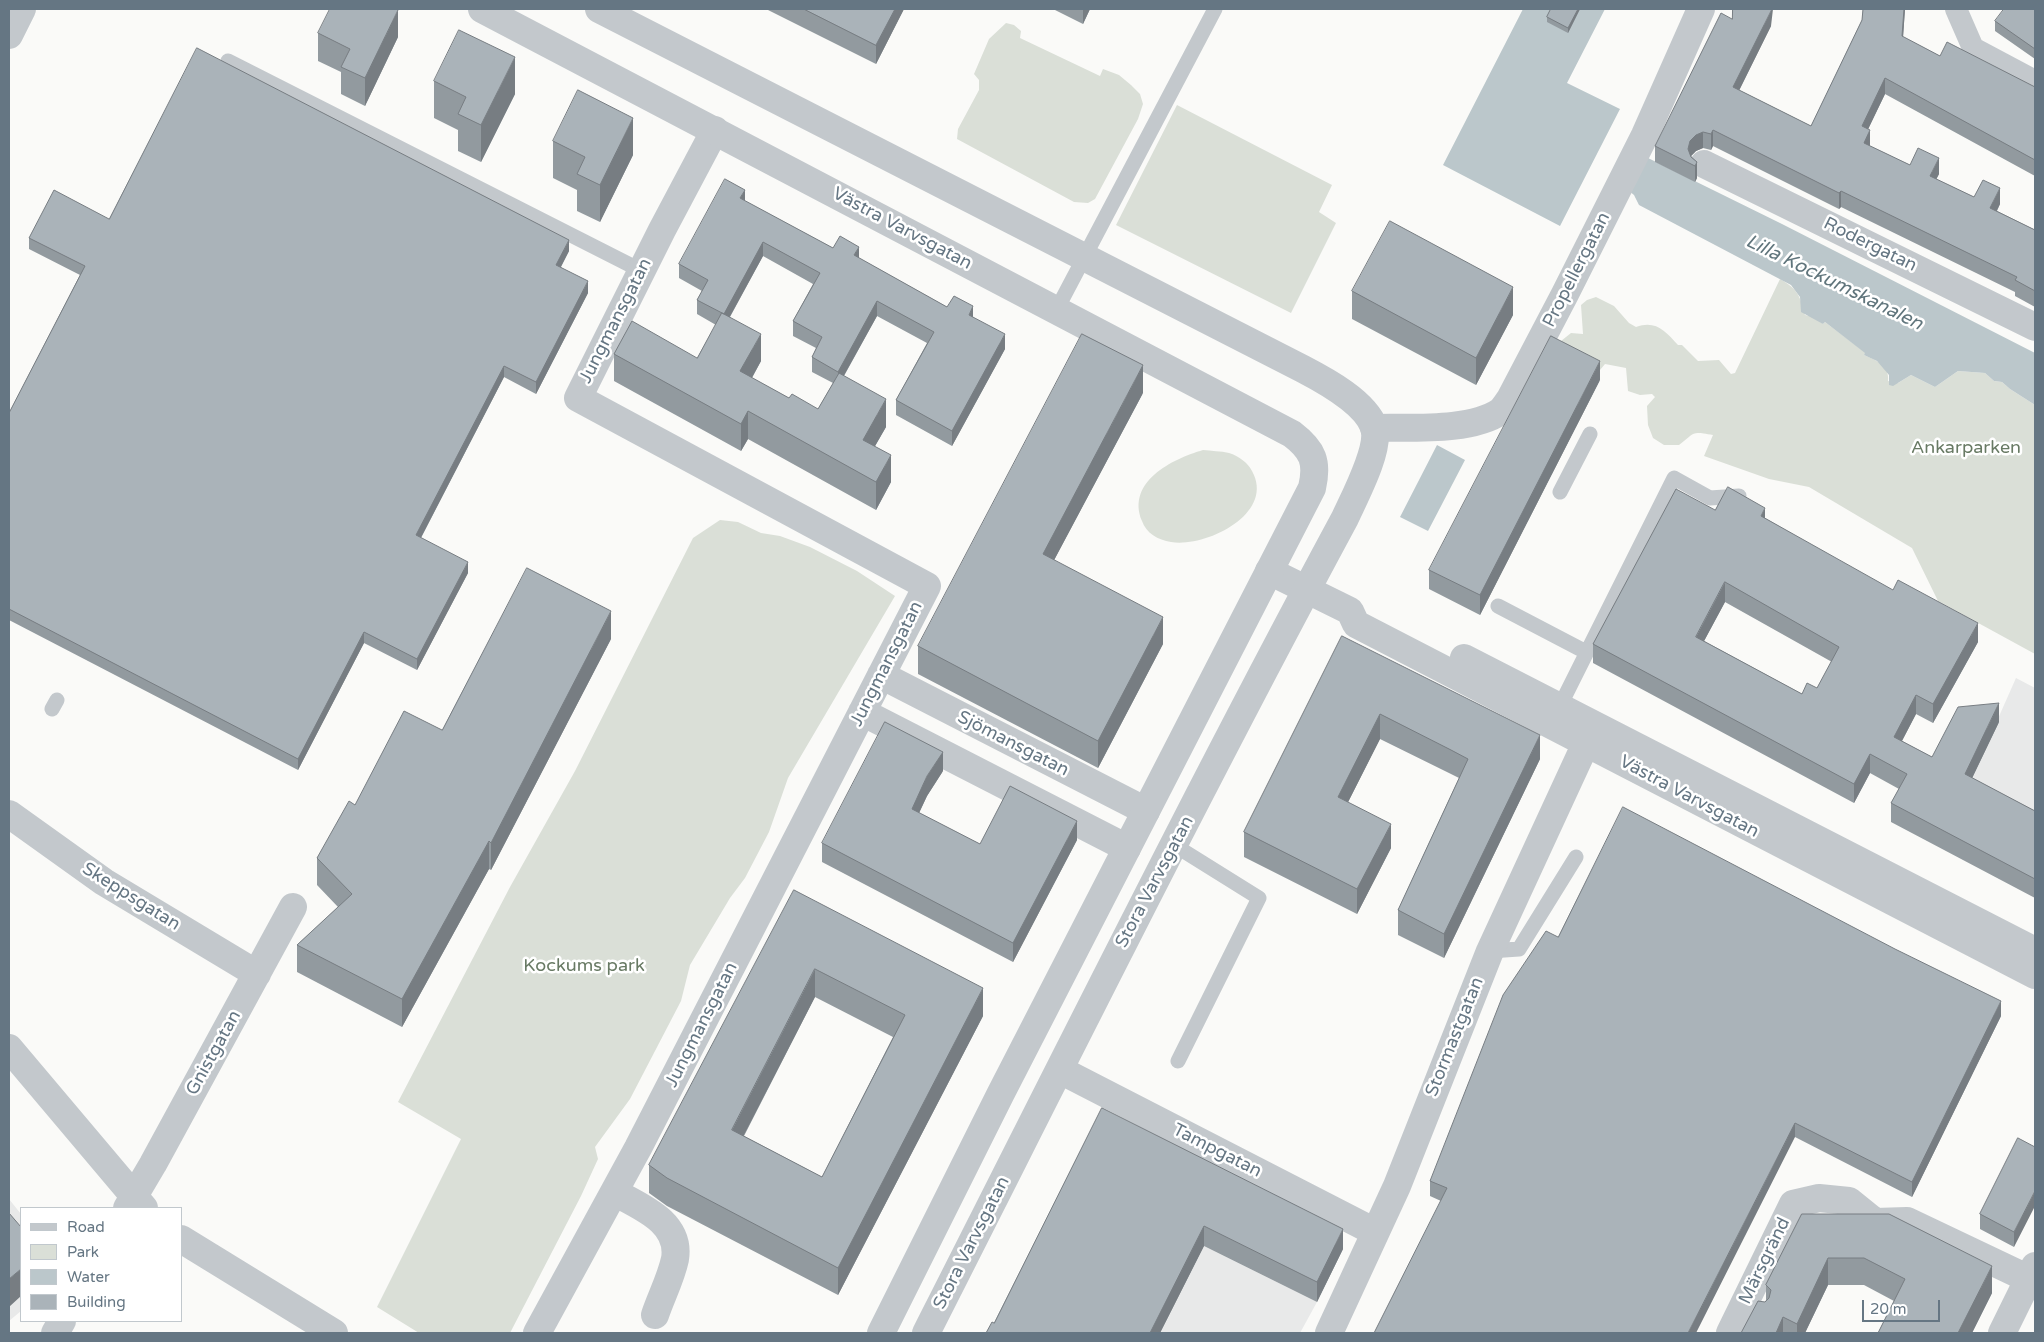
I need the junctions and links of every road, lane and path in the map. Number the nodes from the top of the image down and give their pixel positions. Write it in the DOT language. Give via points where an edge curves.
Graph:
graph roads {
  1 [pos="22,9"];
  2 [pos="482,9"];
  3 [pos="599,9"];
  4 [pos="1215,9"];
  5 [pos="1701,9"];
  6 [pos="1956,9"];
  7 [pos="9,35"];
  8 [pos="228,61"];
  9 [pos="2035,81"];
  10 [pos="715,130"];
  11 [pos="1704,164"];
  12 [pos="1086,257"];
  13 [pos="642,271"];
  14 [pos="1057,309"];
  15 [pos="2035,327"];
  16 [pos="1374,428"];
  17 [pos="1590,434"];
  18 [pos="1560,492"];
  19 [pos="1739,496"];
  20 [pos="1269,571"];
  21 [pos="1307,590"];
  22 [pos="1498,606"];
  23 [pos="1586,652"];
  24 [pos="881,675"];
  25 [pos="862,712"];
  26 [pos="1555,716"];
  27 [pos="1586,743"];
  28 [pos="1146,811"];
  29 [pos="9,814"];
  30 [pos="1174,845"];
  31 [pos="1127,848"];
  32 [pos="1576,857"];
  33 [pos="293,907"];
  34 [pos="1490,951"];
  35 [pos="2035,951"];
  36 [pos="257,974"];
  37 [pos="2035,975"];
  38 [pos="9,1048"];
  39 [pos="1178,1061"];
  40 [pos="1060,1070"];
  41 [pos="614,1192"];
  42 [pos="135,1205"];
  43 [pos="1375,1232"];
  44 [pos="182,1240"];
  45 [pos="2032,1272"];
  46 [pos="655,1315"];
  47 [pos="1741,1321"];
  48 [pos="61,1322"];
  49 [pos="55,1333"];
  50 [pos="334,1333"];
  51 [pos="536,1333"];
  52 [pos="881,1333"];
  53 [pos="926,1333"];
  54 [pos="1329,1333"];
  55 [pos="2002,1333"];
  1 -- 7 [label="street"];
  2 -- 10 [label="street, Västra Varvsgatan"];
  3 -- 12 [label="street"];
  4 -- 12 [label="lane"];
  5 -- 16 [label="street, Propellergatan" via="1654,139 1502,411 1471,424"];
  6 -- 9 [label="street" via="1973,48"];
  8 -- 13 [label="lane"];
  10 -- 13 [label="street, Jungmansgatan"];
  10 -- 14 [label="street, Västra Varvsgatan"];
  11 -- 15 [label="street, Rodergatan"];
  12 -- 14 [label="lane"];
  12 -- 16 [label="street" via="1333,385 1360,406"];
  13 -- 24 [label="street, Jungmansgatan" via="578,398 927,586"];
  14 -- 20 [label="street, Västra Varvsgatan" via="1306,444 1314,459 1312,488"];
  16 -- 21 [label="street, Stora Varvsgatan" via="1373,452 1366,473"];
  17 -- 18 [label="lane"];
  19 -- 23 [label="lane" via="1710,498 1674,478"];
  20 -- 21 [label="street, Västra Varvsgatan"];
  20 -- 28 [label="street"];
  21 -- 26 [label="street, Västra Varvsgatan" via="1350,611 1365,607"];
  21 -- 30 [label="street, Stora Varvsgatan"];
  22 -- 23 [label="lane"];
  23 -- 26 [label="lane"];
  24 -- 25 [label="street, Jungmansgatan"];
  24 -- 28 [label="street, Sjömansgatan"];
  25 -- 31 [label="street"];
  25 -- 41 [label="street, Jungmansgatan"];
  26 -- 27 [label="street, Västra Varvsgatan"];
  26 -- 35 [label="street, Västra Varvsgatan"];
  27 -- 34 [label="street, Stormastgatan"];
  27 -- 37 [label="street, Västra Varvsgatan"];
  28 -- 31 [label="street"];
  29 -- 36 [label="street, Skeppsgatan" via="104,882"];
  30 -- 39 [label="lane" via="1260,898"];
  30 -- 40 [label="street, Stora Varvsgatan"];
  31 -- 52 [label="street"];
  32 -- 34 [label="lane" via="1519,949"];
  33 -- 36 [label="street, Gnistgatan"];
  34 -- 43 [label="street, Stormastgatan" via="1397,1186"];
  36 -- 42 [label="street, Gnistgatan"];
  38 -- 42 [label="street"];
  40 -- 43 [label="street, Tampgatan"];
  40 -- 53 [label="street, Stora Varvsgatan"];
  41 -- 46 [label="street" via="660,1219 674,1239 674,1260"];
  41 -- 51 [label="street, Jungmansgatan"];
  43 -- 54 [label="street, Stormastgatan"];
  44 -- 50 [label="street"];
  45 -- 47 [label="street, Märsgränd" via="1907,1221 1875,1222 1849,1201 1819,1198 1793,1204"];
  45 -- 55 [label="street"];
  48 -- 49 [label="street"];
}
